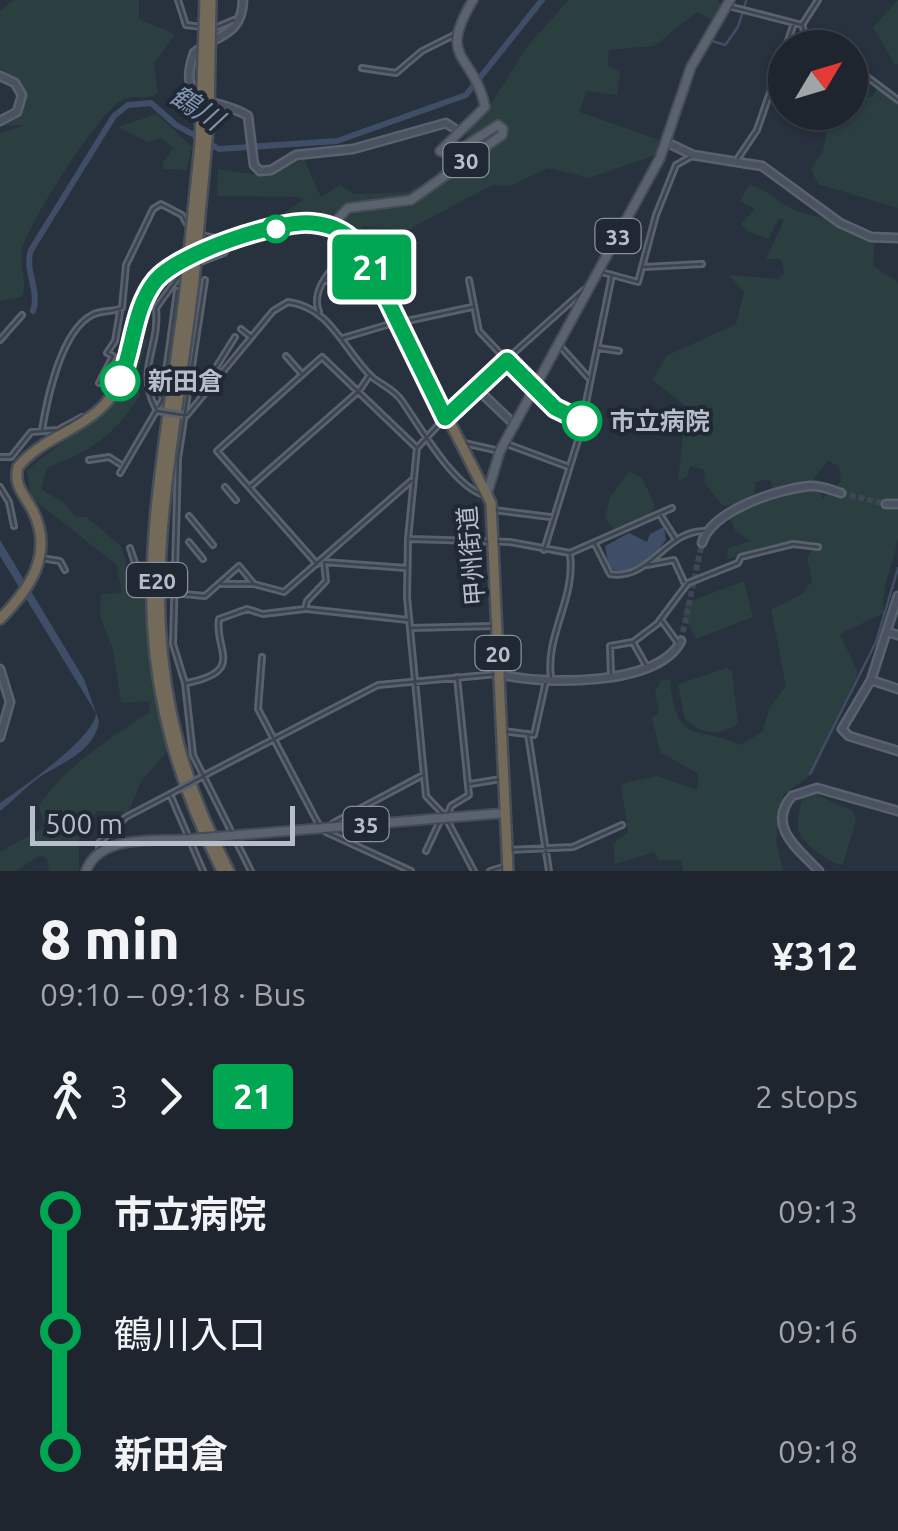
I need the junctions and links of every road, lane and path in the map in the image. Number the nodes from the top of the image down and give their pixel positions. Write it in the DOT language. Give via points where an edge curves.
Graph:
graph roads {
  1 [pos="178,0"];
  2 [pos="208,0"];
  3 [pos="243,0"];
  4 [pos="472,0"];
  5 [pos="818,0"];
  6 [pos="728,2"];
  7 [pos="241,16"];
  8 [pos="793,26"];
  9 [pos="802,26"];
  10 [pos="803,30"];
  11 [pos="454,35"];
  12 [pos="362,68"];
  13 [pos="0,76"];
  14 [pos="868,78"];
  15 [pos="898,100"];
  16 [pos="0,121"];
  17 [pos="458,131"];
  18 [pos="666,142"];
  19 [pos="692,155"];
  20 [pos="738,158"];
  21 [pos="331,226"];
  22 [pos="898,238"];
  23 [pos="231,241"];
  24 [pos="702,264"];
  25 [pos="642,267"];
  26 [pos="600,272"];
  27 [pos="612,275"];
  28 [pos="195,280"];
  29 [pos="324,280"];
  30 [pos="469,280"];
  31 [pos="593,283"];
  32 [pos="177,291"];
  33 [pos="474,307"];
  34 [pos="120,311"];
  35 [pos="318,313"];
  36 [pos="22,315"];
  37 [pos="241,329"];
  38 [pos="252,336"];
  39 [pos="236,337"];
  40 [pos="342,339"];
  41 [pos="0,340"];
  42 [pos="559,345"];
  43 [pos="597,348"];
  44 [pos="619,351"];
  45 [pos="286,356"];
  46 [pos="507,360"];
  47 [pos="302,374"];
  48 [pos="370,375"];
  49 [pos="589,378"];
  50 [pos="216,382"];
  51 [pos="99,383"];
  52 [pos="475,387"];
  53 [pos="536,388"];
  54 [pos="359,392"];
  55 [pos="157,410"];
  56 [pos="97,411"];
  57 [pos="184,416"];
  58 [pos="445,418"];
  59 [pos="582,421"];
  60 [pos="515,425"];
  61 [pos="42,430"];
  62 [pos="424,435"];
  63 [pos="458,443"];
  64 [pos="502,447"];
  65 [pos="416,448"];
  66 [pos="0,458"];
  67 [pos="89,460"];
  68 [pos="122,464"];
  69 [pos="571,468"];
  70 [pos="120,473"];
  71 [pos="411,481"];
  72 [pos="0,487"];
  73 [pos="225,488"];
  74 [pos="250,488"];
  75 [pos="841,493"];
  76 [pos="488,494"];
  77 [pos="236,500"];
  78 [pos="886,504"];
  79 [pos="898,504"];
  80 [pos="672,508"];
  81 [pos="492,510"];
  82 [pos="660,514"];
  83 [pos="189,516"];
  84 [pos="552,518"];
  85 [pos="14,526"];
  86 [pos="706,531"];
  87 [pos="675,538"];
  88 [pos="408,539"];
  89 [pos="190,542"];
  90 [pos="493,542"];
  91 [pos="702,542"];
  92 [pos="594,543"];
  93 [pos="213,545"];
  94 [pos="818,547"];
  95 [pos="130,548"];
  96 [pos="544,550"];
  97 [pos="570,553"];
  98 [pos="40,558"];
  99 [pos="203,558"];
  100 [pos="320,563"];
  101 [pos="646,565"];
  102 [pos="408,568"];
  103 [pos="66,570"];
  104 [pos="172,575"];
  105 [pos="221,584"];
  106 [pos="254,584"];
  107 [pos="686,585"];
  108 [pos="172,592"];
  109 [pos="898,596"];
  110 [pos="306,609"];
  111 [pos="0,620"];
  112 [pos="409,620"];
  113 [pos="661,620"];
  114 [pos="497,626"];
  115 [pos="410,628"];
  116 [pos="887,632"];
  117 [pos="898,635"];
  118 [pos="634,642"];
  119 [pos="680,644"];
  120 [pos="262,658"];
  121 [pos="0,669"];
  122 [pos="648,670"];
  123 [pos="499,674"];
  124 [pos="611,676"];
  125 [pos="457,677"];
  126 [pos="549,679"];
  127 [pos="871,680"];
  128 [pos="415,682"];
  129 [pos="186,683"];
  130 [pos="898,689"];
  131 [pos="501,731"];
  132 [pos="528,734"];
  133 [pos="0,737"];
  134 [pos="274,739"];
  135 [pos="898,751"];
  136 [pos="424,775"];
  137 [pos="202,777"];
  138 [pos="502,780"];
  139 [pos="468,784"];
  140 [pos="170,794"];
  141 [pos="898,811"];
  142 [pos="504,812"];
  143 [pos="444,817"];
  144 [pos="622,825"];
  145 [pos="325,828"];
  146 [pos="229,836"];
  147 [pos="190,839"];
  148 [pos="546,845"];
  149 [pos="507,850"];
  150 [pos="99,851"];
  151 [pos="426,852"];
  152 [pos="508,868"];
  153 [pos="249,869"];
  154 [pos="87,870"];
  155 [pos="204,871"];
  156 [pos="223,871"];
  157 [pos="242,871"];
  158 [pos="411,871"];
  159 [pos="474,871"];
  160 [pos="490,871"];
  161 [pos="549,871"];
  162 [pos="819,871"];
  1 -- 7 [label="street" via="186,25 220,28"];
  2 -- 28 [label="highway, E20, bridge" via="208,119"];
  3 -- 7 [label="street"];
  4 -- 11 [label="main road"];
  5 -- 9 [label="street"];
  6 -- 8 [label="street"];
  6 -- 18 [label="main road, 33" via="691,66"];
  7 -- 17 [label="street" via="226,37 194,53 191,78 201,101 244,113 257,168 265,172 302,154 352,149 446,123"];
  8 -- 9 [label="street"];
  8 -- 20 [label="street" via="757,130"];
  9 -- 10 [label="street"];
  11 -- 12 [label="street" via="396,73"];
  11 -- 17 [label="main road, 30" via="484,101 484,110"];
  13 -- 16 [label="street" via="22,95 16,112"];
  14 -- 15 [label="street"];
  17 -- 21 [label="main road, 30" via="441,147 444,156 493,127 504,129 411,200 348,208"];
  18 -- 19 [label="street"];
  18 -- 26 [label="main road, 33"];
  19 -- 20 [label="street"];
  19 -- 25 [label="street" via="676,166"];
  20 -- 22 [label="street" via="778,174 840,223 872,237"];
  21 -- 23 [label="highway" via="303,223"];
  21 -- 58 [label="highway, 甲州街道 / 20" via="364,252"];
  23 -- 34 [label="street" via="192,232 182,216 156,204 126,265"];
  23 -- 55 [label="street" via="224,253 184,270 158,301 158,330 146,362"];
  23 -- 56 [label="highway" via="186,255 156,280 118,384"];
  24 -- 25 [label="street"];
  25 -- 27 [label="street" via="638,282"];
  26 -- 27 [label="street"];
  26 -- 31 [label="main road, 33"];
  27 -- 43 [label="street"];
  28 -- 57 [label="street"];
  28 -- 156 [label="highway, E20" via="163,500 158,620 177,741"];
  28 -- 156 [label="highway, E20" via="155,498 150,612 166,731 196,818"];
  29 -- 29 [label="street" via="340,259 350,263 344,286"];
  29 -- 35 [label="street"];
  30 -- 33 [label="street"];
  31 -- 42 [label="main road, 33"];
  31 -- 46 [label="street"];
  32 -- 55 [label="street"];
  33 -- 40 [label="street, bridge"];
  33 -- 46 [label="street" via="479,330"];
  34 -- 51 [label="street"];
  34 -- 61 [label="street" via="92,315 69,344 48,389"];
  35 -- 38 [label="street" via="281,304"];
  35 -- 40 [label="street"];
  36 -- 41 [label="street"];
  37 -- 38 [label="street"];
  38 -- 50 [label="street"];
  39 -- 50 [label="street" via="210,377"];
  40 -- 48 [label="street"];
  42 -- 49 [label="street"];
  42 -- 53 [label="main road, 33"];
  43 -- 44 [label="street"];
  43 -- 49 [label="street"];
  45 -- 47 [label="street"];
  46 -- 52 [label="street"];
  46 -- 53 [label="street"];
  47 -- 54 [label="street" via="326,358"];
  47 -- 74 [label="street" via="217,450"];
  48 -- 54 [label="street"];
  48 -- 62 [label="street" via="402,400"];
  49 -- 59 [label="street"];
  50 -- 57 [label="street"];
  52 -- 58 [label="street"];
  52 -- 60 [label="street"];
  53 -- 59 [label="street" via="555,408"];
  53 -- 60 [label="main road, 33"];
  54 -- 65 [label="street"];
  54 -- 74 [label="street"];
  55 -- 57 [label="street, bridge"];
  55 -- 68 [label="street"];
  56 -- 61 [label="street" via="58,430"];
  56 -- 98 [label="highway" via="18,467 17,483 40,533"];
  57 -- 104 [label="street"];
  58 -- 62 [label="street"];
  58 -- 63 [label="highway, 甲州街道 / 20"];
  59 -- 69 [label="street"];
  60 -- 64 [label="main road, 33"];
  61 -- 66 [label="street"];
  62 -- 65 [label="street"];
  62 -- 76 [label="street" via="472,490"];
  63 -- 64 [label="street"];
  63 -- 76 [label="highway, 甲州街道 / 20"];
  64 -- 69 [label="street"];
  64 -- 76 [label="main road, 33"];
  65 -- 71 [label="street"];
  67 -- 68 [label="street"];
  68 -- 70 [label="street"];
  69 -- 84 [label="street"];
  71 -- 88 [label="street"];
  71 -- 100 [label="street"];
  72 -- 85 [label="street"];
  73 -- 77 [label="street"];
  74 -- 100 [label="street"];
  75 -- 86 [label="street" via="812,486 776,494"];
  76 -- 81 [label="highway, 甲州街道 / 20"];
  78 -- 79 [label="street"];
  80 -- 82 [label="street"];
  81 -- 84 [label="street"];
  81 -- 90 [label="highway, 甲州街道 / 20"];
  82 -- 87 [label="street"];
  82 -- 92 [label="street"];
  83 -- 93 [label="street"];
  84 -- 96 [label="street"];
  86 -- 87 [label="street"];
  86 -- 91 [label="street"];
  87 -- 101 [label="street"];
  88 -- 90 [label="street"];
  88 -- 102 [label="street"];
  89 -- 99 [label="street"];
  90 -- 96 [label="street"];
  90 -- 114 [label="highway, 甲州街道 / 20"];
  92 -- 97 [label="street"];
  92 -- 101 [label="street" via="610,574"];
  94 -- 107 [label="street" via="793,544 741,558"];
  95 -- 104 [label="street, bridge" via="139,575"];
  96 -- 97 [label="street"];
  97 -- 126 [label="street"];
  98 -- 103 [label="street" via="60,561"];
  98 -- 111 [label="highway" via="36,575"];
  100 -- 102 [label="street"];
  100 -- 106 [label="street" via="284,592"];
  100 -- 110 [label="street" via="326,581"];
  101 -- 107 [label="street" via="674,560"];
  102 -- 112 [label="street"];
  104 -- 108 [label="street"];
  105 -- 106 [label="street"];
  105 -- 106 [label="street" via="238,566"];
  105 -- 108 [label="street" via="205,596"];
  107 -- 113 [label="street"];
  108 -- 129 [label="street" via="174,659"];
  109 -- 116 [label="street"];
  110 -- 112 [label="street"];
  110 -- 129 [label="street" via="246,609 218,619 222,662 207,678"];
  112 -- 115 [label="street"];
  113 -- 118 [label="street"];
  113 -- 119 [label="street"];
  114 -- 115 [label="street"];
  114 -- 123 [label="highway, 甲州街道 / 20"];
  115 -- 128 [label="street"];
  116 -- 117 [label="street"];
  116 -- 127 [label="street"];
  118 -- 122 [label="street"];
  118 -- 124 [label="street" via="610,646"];
  119 -- 122 [label="street"];
  120 -- 134 [label="street" via="258,709"];
  121 -- 133 [label="street" via="10,702"];
  122 -- 124 [label="street"];
  123 -- 125 [label="street"];
  123 -- 126 [label="street"];
  123 -- 131 [label="highway, 甲州街道 / 20"];
  124 -- 126 [label="street"];
  125 -- 128 [label="street"];
  125 -- 139 [label="street"];
  126 -- 132 [label="street" via="534,735"];
  127 -- 130 [label="street"];
  127 -- 135 [label="street" via="842,732"];
  128 -- 134 [label="street" via="378,685"];
  128 -- 136 [label="street"];
  129 -- 137 [label="street" via="191,748"];
  131 -- 132 [label="street"];
  131 -- 138 [label="highway, 甲州街道 / 20"];
  132 -- 148 [label="street"];
  134 -- 137 [label="street"];
  134 -- 145 [label="street"];
  136 -- 143 [label="street" via="426,796"];
  136 -- 145 [label="street"];
  137 -- 140 [label="street, bridge"];
  137 -- 146 [label="street"];
  138 -- 139 [label="street"];
  138 -- 142 [label="highway, 甲州街道 / 20"];
  139 -- 143 [label="street" via="470,795"];
  140 -- 147 [label="street"];
  140 -- 150 [label="street" via="126,817"];
  141 -- 162 [label="street" via="817,788 792,796 781,814 782,829"];
  142 -- 143 [label="main road, 35"];
  142 -- 149 [label="highway, 甲州街道 / 20"];
  143 -- 145 [label="main road, 35"];
  143 -- 151 [label="street"];
  143 -- 159 [label="street"];
  144 -- 148 [label="street" via="582,844"];
  145 -- 146 [label="main road, 35"];
  145 -- 158 [label="street"];
  146 -- 147 [label="main road, 35, bridge"];
  146 -- 153 [label="street"];
  147 -- 150 [label="main road, 35"];
  147 -- 155 [label="street"];
  148 -- 149 [label="street"];
  148 -- 161 [label="street"];
  149 -- 152 [label="highway, 甲州街道 / 20"];
  150 -- 154 [label="main road"];
  152 -- 160 [label="street"];
  153 -- 157 [label="street"];
}
